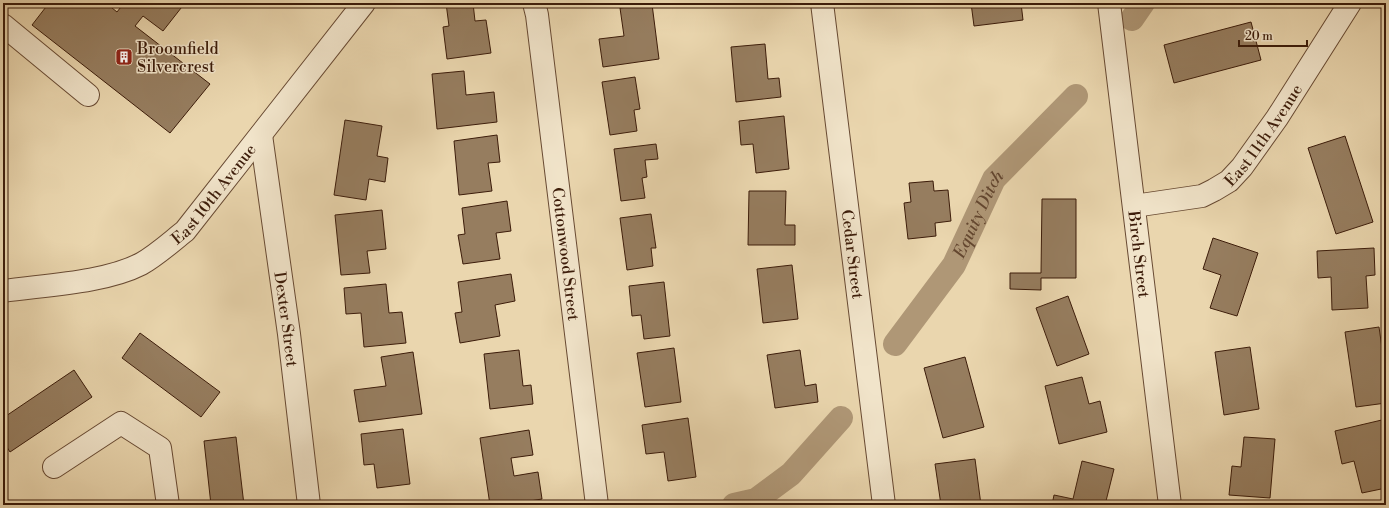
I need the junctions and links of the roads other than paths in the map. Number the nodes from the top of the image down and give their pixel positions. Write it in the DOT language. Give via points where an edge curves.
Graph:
graph roads {
  1 [pos="364,3"];
  2 [pos="534,3"];
  3 [pos="822,3"];
  4 [pos="1108,3"];
  5 [pos="1350,3"];
  6 [pos="3,25"];
  7 [pos="88,95"];
  8 [pos="262,135"];
  9 [pos="1134,206"];
  10 [pos="3,290"];
  11 [pos="54,467"];
  12 [pos="168,505"];
  13 [pos="309,505"];
  14 [pos="597,505"];
  15 [pos="884,505"];
  16 [pos="1170,505"];
  1 -- 8 [label="street, East 10th Avenue"];
  2 -- 14 [label="street, Cottonwood Street"];
  3 -- 15 [label="street, Cedar Street"];
  4 -- 9 [label="street, Birch Street"];
  5 -- 9 [label="street, East 11th Avenue" via="1242,168 1228,181 1202,196"];
  6 -- 7 [label="street"];
  8 -- 10 [label="street, East 10th Avenue" via="185,231 152,257 123,272"];
  8 -- 13 [label="street, Dexter Street"];
  9 -- 16 [label="street, Birch Street"];
  11 -- 12 [label="street" via="121,422 160,448"];
}
